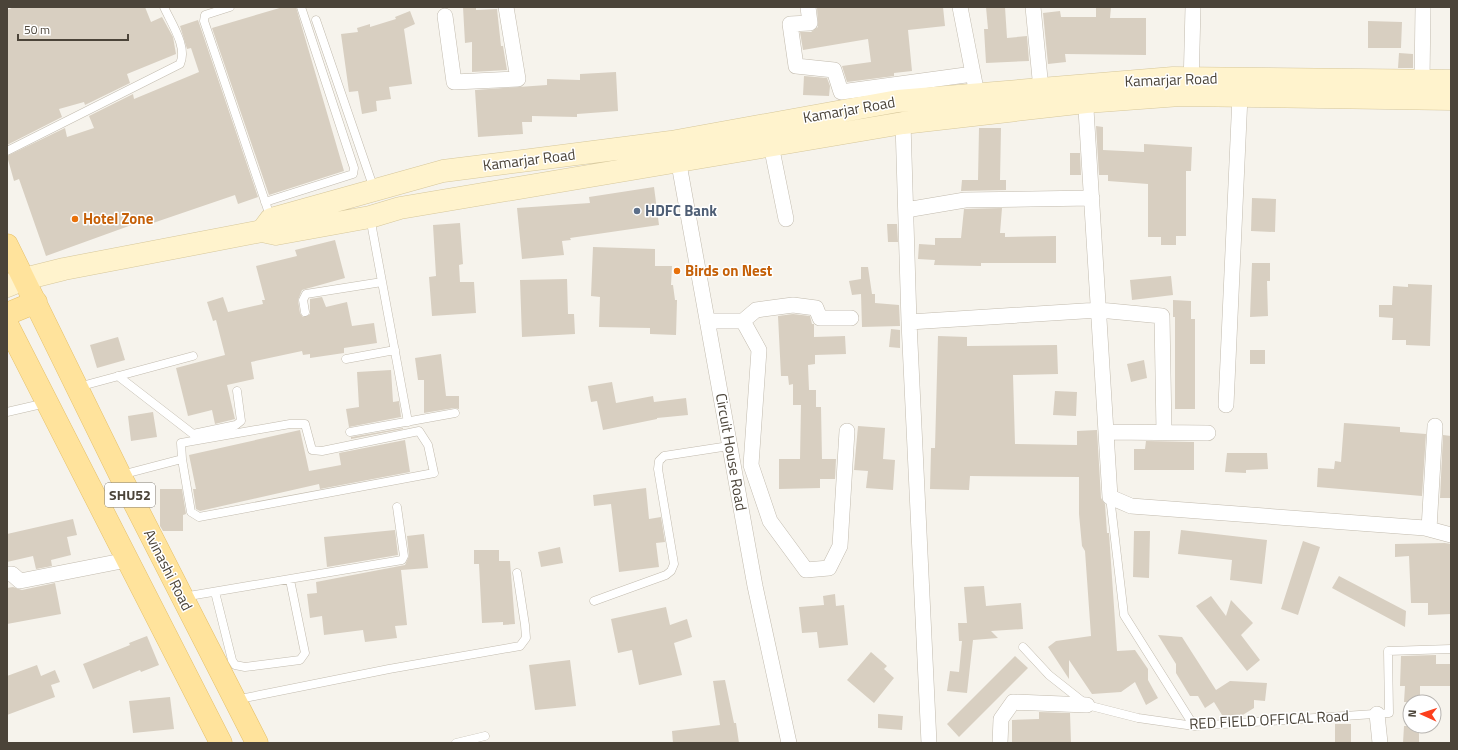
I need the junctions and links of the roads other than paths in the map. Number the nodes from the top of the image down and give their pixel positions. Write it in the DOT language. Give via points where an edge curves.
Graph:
graph roads {
  1 [pos="164,7"];
  2 [pos="230,7"];
  3 [pos="301,7"];
  4 [pos="506,7"];
  5 [pos="808,7"];
  6 [pos="960,7"];
  7 [pos="1033,7"];
  8 [pos="1193,7"];
  9 [pos="1423,7"];
  10 [pos="445,16"];
  11 [pos="316,20"];
  12 [pos="1422,81"];
  13 [pos="1451,81"];
  14 [pos="975,84"];
  15 [pos="1191,87"];
  16 [pos="1041,89"];
  17 [pos="1085,93"];
  18 [pos="1240,96"];
  19 [pos="1451,99"];
  20 [pos="903,123"];
  21 [pos="771,145"];
  22 [pos="7,151"];
  23 [pos="676,151"];
  24 [pos="375,190"];
  25 [pos="1092,198"];
  26 [pos="906,210"];
  27 [pos="370,217"];
  28 [pos="786,219"];
  29 [pos="269,222"];
  30 [pos="7,245"];
  31 [pos="16,282"];
  32 [pos="382,282"];
  33 [pos="36,302"];
  34 [pos="1099,310"];
  35 [pos="305,312"];
  36 [pos="7,314"];
  37 [pos="851,318"];
  38 [pos="707,321"];
  39 [pos="743,321"];
  40 [pos="908,322"];
  41 [pos="7,324"];
  42 [pos="395,350"];
  43 [pos="193,356"];
  44 [pos="346,359"];
  45 [pos="118,376"];
  46 [pos="77,387"];
  47 [pos="237,391"];
  48 [pos="47,403"];
  49 [pos="1226,405"];
  50 [pos="7,412"];
  51 [pos="455,413"];
  52 [pos="408,422"];
  53 [pos="1435,426"];
  54 [pos="847,431"];
  55 [pos="350,432"];
  56 [pos="1106,432"];
  57 [pos="1164,432"];
  58 [pos="1208,433"];
  59 [pos="730,446"];
  60 [pos="182,459"];
  61 [pos="120,475"];
  62 [pos="1110,497"];
  63 [pos="397,507"];
  64 [pos="1429,529"];
  65 [pos="1451,535"];
  66 [pos="128,560"];
  67 [pos="517,573"];
  68 [pos="7,574"];
  69 [pos="290,580"];
  70 [pos="214,592"];
  71 [pos="182,597"];
  72 [pos="594,601"];
  73 [pos="1023,647"];
  74 [pos="1451,649"];
  75 [pos="235,700"];
  76 [pos="1087,705"];
  77 [pos="1377,714"];
  78 [pos="1194,726"];
  79 [pos="485,736"];
  80 [pos="221,743"];
  81 [pos="257,743"];
  82 [pos="456,743"];
  83 [pos="789,743"];
  84 [pos="929,743"];
  85 [pos="1000,743"];
  86 [pos="1380,743"];
  1 -- 22 [label="lane" via="180,42 183,58 180,64"];
  2 -- 29 [label="lane" via="205,15 204,21"];
  3 -- 29 [label="lane" via="354,168 353,174"];
  4 -- 10 [label="street" via="518,80 454,82"];
  5 -- 14 [label="street" via="810,22 790,24 796,66 834,70 841,92"];
  6 -- 14 [label="street"];
  7 -- 16 [label="street"];
  8 -- 15 [label="street"];
  9 -- 12 [label="street"];
  11 -- 24 [label="lane"];
  12 -- 13 [label="main road, Kamarjar Road"];
  12 -- 15 [label="main road, Kamarjar Road"];
  14 -- 16 [label="main road, Kamarjar Road"];
  14 -- 23 [label="main road, Kamarjar Road"];
  15 -- 17 [label="main road, Kamarjar Road"];
  15 -- 18 [label="main road"];
  16 -- 17 [label="main road, Kamarjar Road"];
  17 -- 20 [label="main road"];
  17 -- 25 [label="street"];
  18 -- 19 [label="main road"];
  18 -- 49 [label="street"];
  20 -- 21 [label="main road"];
  20 -- 26 [label="street"];
  21 -- 23 [label="main road"];
  21 -- 28 [label="street"];
  23 -- 24 [label="main road, Kamarjar Road" via="443,171"];
  23 -- 27 [label="main road" via="400,208"];
  23 -- 38 [label="street, Circuit House Road"];
  24 -- 29 [label="main road, Kamarjar Road"];
  25 -- 26 [label="street" via="965,200"];
  25 -- 34 [label="street"];
  26 -- 40 [label="street"];
  27 -- 29 [label="main road"];
  27 -- 32 [label="lane"];
  29 -- 31 [label="main road"];
  30 -- 31 [label="main road, Avinashi Road / SHU52"];
  31 -- 33 [label="main road, Avinashi Road / SHU52"];
  32 -- 35 [label="lane" via="306,294 302,300"];
  32 -- 42 [label="lane"];
  33 -- 36 [label="main road"];
  33 -- 46 [label="main road, Avinashi Road / SHU52"];
  34 -- 40 [label="street"];
  34 -- 56 [label="street"];
  34 -- 57 [label="street" via="1162,316"];
  37 -- 39 [label="street" via="820,318 816,308 793,305 756,310"];
  38 -- 39 [label="street"];
  38 -- 59 [label="street, Circuit House Road"];
  39 -- 54 [label="street" via="759,350 751,466 770,521 806,570 829,568 840,546"];
  40 -- 84 [label="street"];
  41 -- 48 [label="main road, SHU52"];
  42 -- 44 [label="lane"];
  42 -- 52 [label="lane"];
  43 -- 45 [label="lane"];
  45 -- 46 [label="lane"];
  45 -- 47 [label="lane" via="193,434 236,425 241,421"];
  46 -- 61 [label="main road, Avinashi Road / SHU52"];
  48 -- 50 [label="lane"];
  48 -- 66 [label="main road, SHU52"];
  51 -- 52 [label="lane"];
  52 -- 55 [label="lane"];
  53 -- 64 [label="street"];
  56 -- 57 [label="street"];
  56 -- 62 [label="street"];
  57 -- 58 [label="street"];
  59 -- 72 [label="lane" via="664,456 659,461 658,469 674,564 671,571"];
  59 -- 83 [label="street, Circuit House Road" via="755,586"];
  60 -- 60 [label="lane" via="181,443 290,424 304,424 312,450 322,451 419,431 428,445 434,473 200,516 192,512"];
  60 -- 61 [label="lane"];
  61 -- 71 [label="main road, Avinashi Road / SHU52"];
  62 -- 64 [label="street" via="1131,506"];
  62 -- 78 [label="lane" via="1124,615"];
  63 -- 69 [label="lane" via="404,556 402,560"];
  64 -- 65 [label="street"];
  66 -- 68 [label="street" via="20,581 12,574"];
  66 -- 80 [label="main road, SHU52"];
  67 -- 75 [label="lane" via="526,631 526,638 520,646"];
  69 -- 70 [label="lane"];
  69 -- 70 [label="lane" via="305,653 300,660 245,666 235,664"];
  70 -- 71 [label="lane"];
  71 -- 75 [label="main road, Avinashi Road / SHU52"];
  73 -- 76 [label="lane, RED FIELD OFFICAL Road" via="1049,675"];
  74 -- 77 [label="lane" via="1388,650 1389,714"];
  75 -- 81 [label="main road, Avinashi Road / SHU52"];
  76 -- 78 [label="lane, RED FIELD OFFICAL Road" via="1138,718"];
  76 -- 85 [label="street" via="1013,702 1001,719"];
  77 -- 78 [label="lane, RED FIELD OFFICAL Road"];
  77 -- 86 [label="street"];
  79 -- 82 [label="lane"];
}
